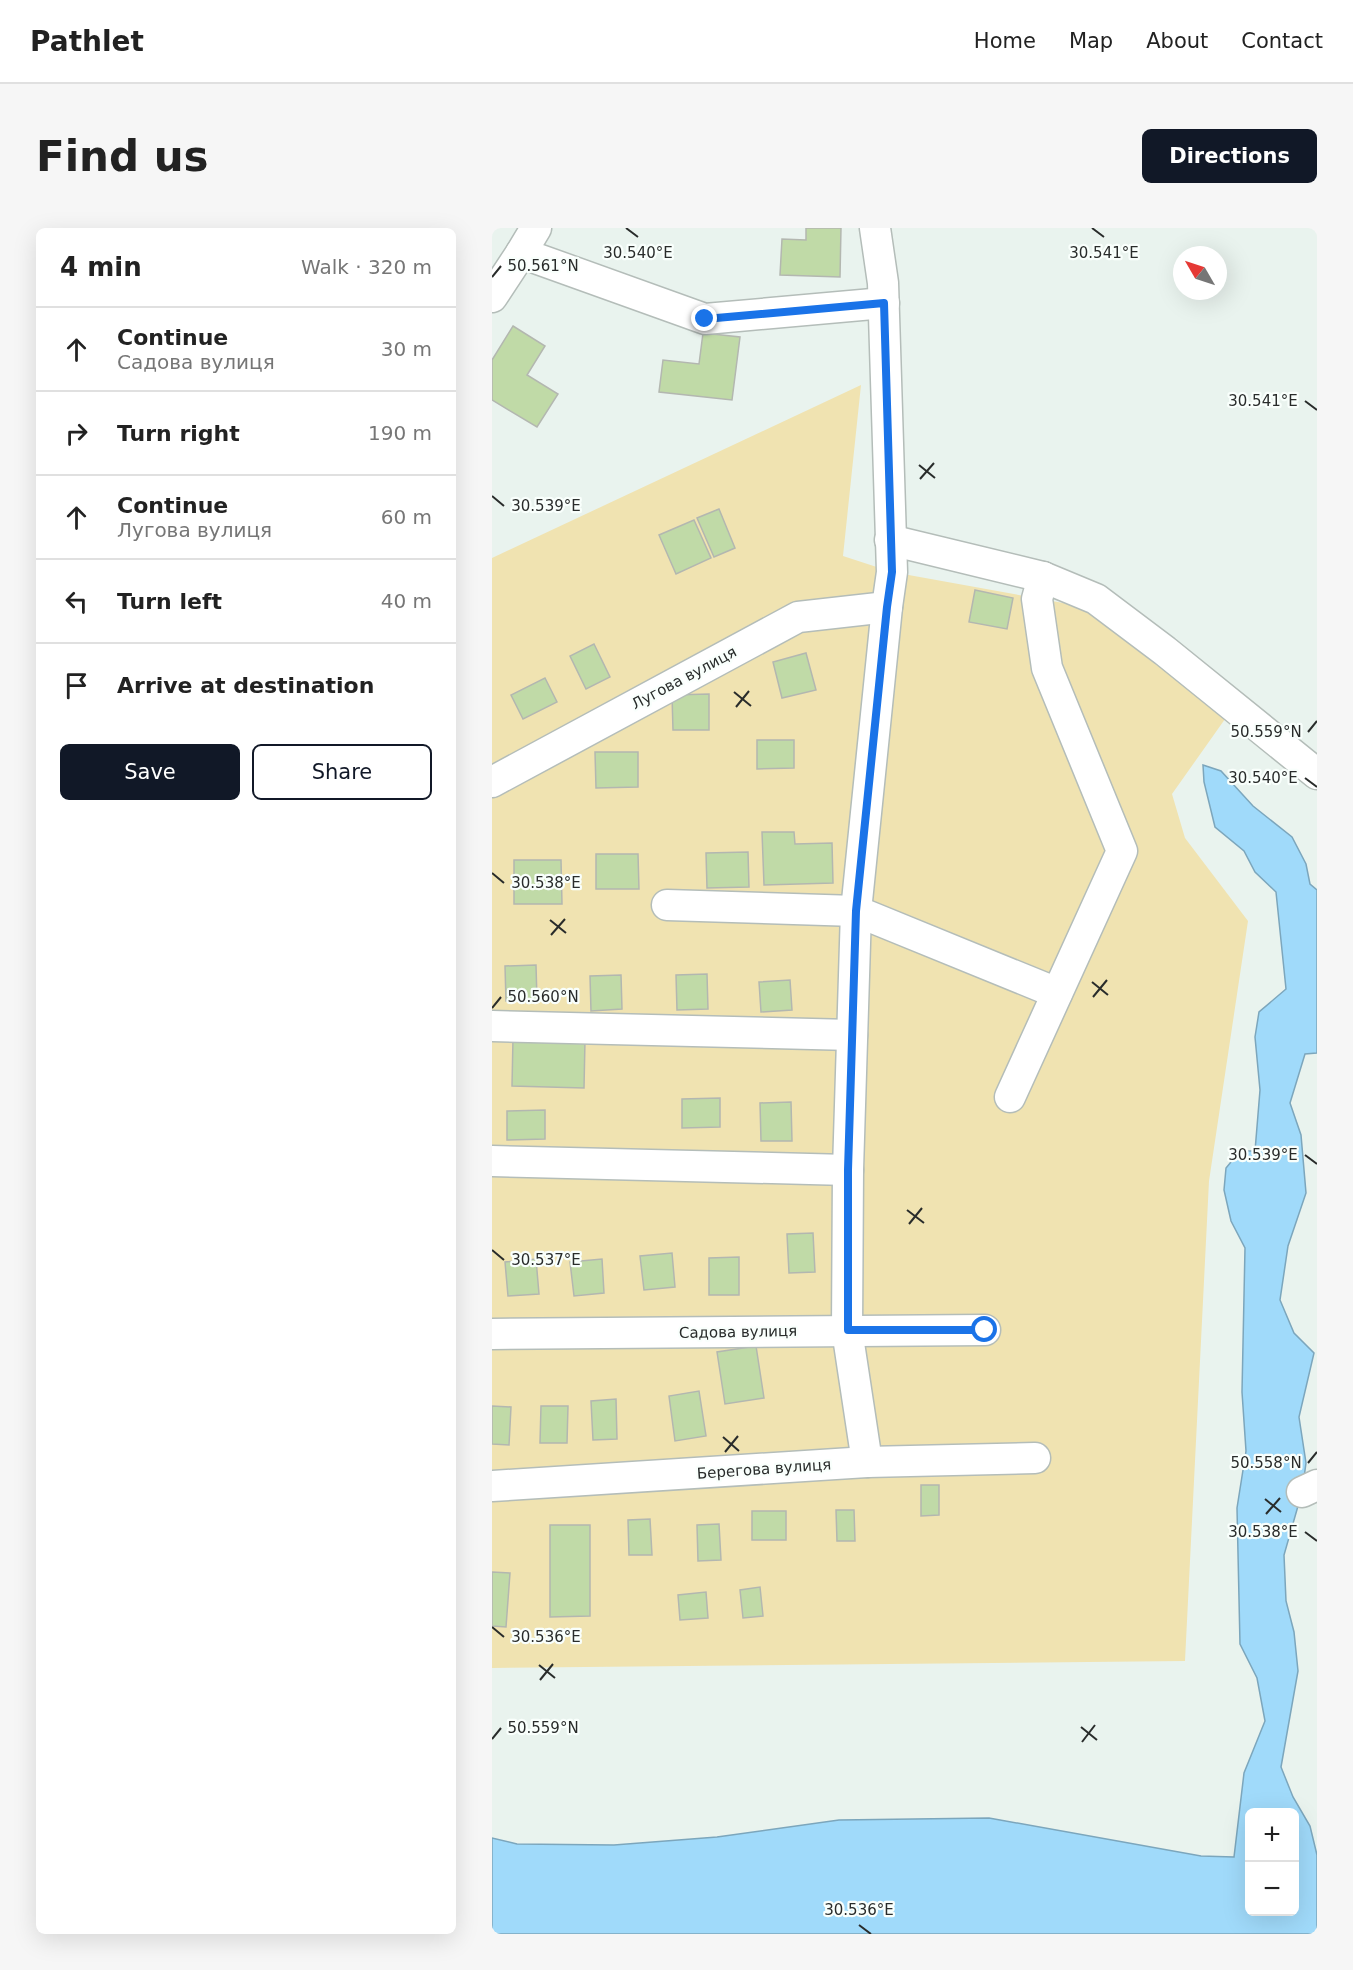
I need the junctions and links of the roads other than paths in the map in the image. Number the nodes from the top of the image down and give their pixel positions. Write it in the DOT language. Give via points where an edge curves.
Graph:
graph roads {
  1 [pos="874,228"];
  2 [pos="528,241"];
  3 [pos="492,297"];
  4 [pos="884,303"];
  5 [pos="890,540"];
  6 [pos="1043,577"];
  7 [pos="887,607"];
  8 [pos="1317,774"];
  9 [pos="492,782"];
  10 [pos="667,905"];
  11 [pos="856,911"];
  12 [pos="1057,993"];
  13 [pos="492,1026"];
  14 [pos="852,1035"];
  15 [pos="1010,1097"];
  16 [pos="492,1161"];
  17 [pos="848,1170"];
  18 [pos="848,1330"];
  19 [pos="985,1330"];
  20 [pos="492,1334"];
  21 [pos="1035,1458"];
  22 [pos="867,1462"];
  23 [pos="492,1486"];
  1 -- 4 [label="street"];
  2 -- 3 [label="street"];
  2 -- 4 [label="street" via="705,319"];
  4 -- 5 [label="street"];
  5 -- 6 [label="street"];
  5 -- 7 [label="street" via="892,572"];
  6 -- 8 [label="street" via="1096,598"];
  6 -- 12 [label="street" via="1037,599 1047,668 1122,851"];
  7 -- 9 [label="street, Лугова вулиця" via="798,617"];
  7 -- 11 [label="street"];
  10 -- 11 [label="street"];
  11 -- 12 [label="street"];
  11 -- 14 [label="street"];
  12 -- 15 [label="street"];
  13 -- 14 [label="street"];
  14 -- 17 [label="street"];
  16 -- 17 [label="street"];
  17 -- 18 [label="street"];
  18 -- 19 [label="street, Садова вулиця"];
  18 -- 20 [label="street, Садова вулиця"];
  18 -- 22 [label="street"];
  21 -- 22 [label="street, Берегова вулиця"];
  22 -- 23 [label="street, Берегова вулиця"];
}
